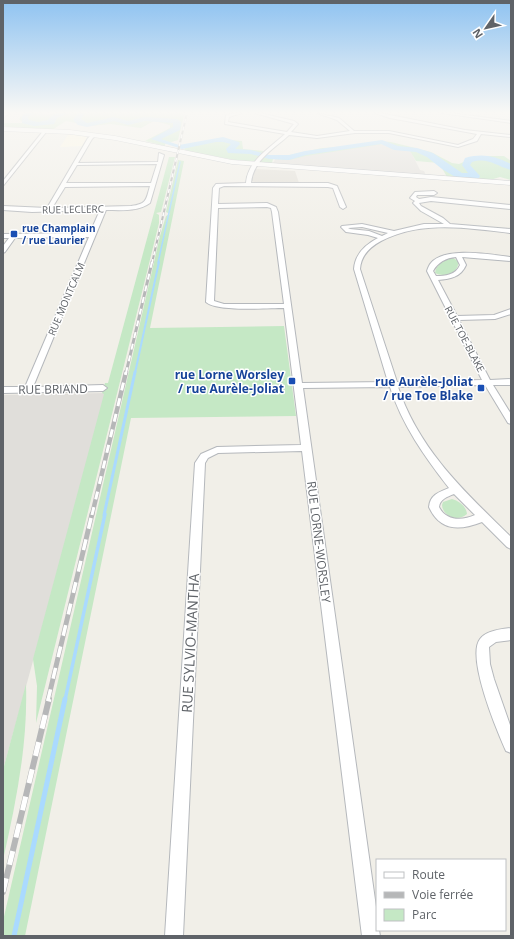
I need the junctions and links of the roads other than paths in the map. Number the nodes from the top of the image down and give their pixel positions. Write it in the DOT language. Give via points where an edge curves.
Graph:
graph roads {
  1 [pos="25,157"];
  2 [pos="79,157"];
  3 [pos="161,157"];
  4 [pos="192,157"];
  5 [pos="262,157"];
  6 [pos="160,163"];
  7 [pos="75,164"];
  8 [pos="254,165"];
  9 [pos="511,183"];
  10 [pos="3,184"];
  11 [pos="154,184"];
  12 [pos="248,184"];
  13 [pos="63,185"];
  14 [pos="448,194"];
  15 [pos="462,196"];
  16 [pos="418,201"];
  17 [pos="464,202"];
  18 [pos="215,206"];
  19 [pos="343,207"];
  20 [pos="511,207"];
  21 [pos="3,208"];
  22 [pos="104,208"];
  23 [pos="49,209"];
  24 [pos="449,226"];
  25 [pos="511,231"];
  26 [pos="394,233"];
  27 [pos="93,235"];
  28 [pos="3,236"];
  29 [pos="13,236"];
  30 [pos="383,238"];
  31 [pos="3,251"];
  32 [pos="458,255"];
  33 [pos="511,259"];
  34 [pos="433,278"];
  35 [pos="288,306"];
  36 [pos="511,311"];
  37 [pos="455,318"];
  38 [pos="488,382"];
  39 [pos="511,382"];
  40 [pos="393,384"];
  41 [pos="298,386"];
  42 [pos="103,388"];
  43 [pos="28,389"];
  44 [pos="3,390"];
  45 [pos="511,420"];
  46 [pos="307,448"];
  47 [pos="456,490"];
  48 [pos="482,517"];
  49 [pos="511,544"];
  50 [pos="511,634"];
  51 [pos="511,746"];
  52 [pos="174,936"];
  53 [pos="371,936"];
  1 -- 10 [label="street"];
  2 -- 7 [label="street"];
  3 -- 6 [label="street"];
  4 -- 8 [label="main road"];
  5 -- 8 [label="street"];
  6 -- 7 [label="street"];
  6 -- 11 [label="street"];
  7 -- 13 [label="street"];
  8 -- 9 [label="main road"];
  8 -- 12 [label="street" via="248,176"];
  11 -- 13 [label="street"];
  11 -- 22 [label="street, RUE LECLERC" via="148,202 143,206"];
  12 -- 18 [label="street" via="218,185 215,188"];
  12 -- 19 [label="street" via="331,185 335,187"];
  13 -- 23 [label="street"];
  14 -- 16 [label="street" via="418,193 413,197"];
  15 -- 17 [label="street"];
  16 -- 17 [label="street" via="430,199"];
  16 -- 24 [label="street" via="416,204 419,207 441,218"];
  17 -- 20 [label="street"];
  18 -- 35 [label="street, RUE LORNE-WORSLEY" via="267,205 274,208"];
  18 -- 35 [label="street" via="210,302 213,305 224,306"];
  21 -- 23 [label="street, RUE LECLERC"];
  22 -- 23 [label="street, RUE LECLERC"];
  22 -- 27 [label="street, RUE MONTCALM"];
  24 -- 25 [label="street"];
  24 -- 26 [label="street"];
  26 -- 30 [label="street"];
  26 -- 30 [label="street" via="378,228 344,228"];
  27 -- 29 [label="street"];
  27 -- 43 [label="street, RUE MONTCALM"];
  28 -- 29 [label="street"];
  29 -- 31 [label="street"];
  30 -- 40 [label="street" via="362,253 357,262 357,269"];
  32 -- 33 [label="street"];
  32 -- 34 [label="street" via="434,263 430,271"];
  32 -- 34 [label="street" via="463,265 459,272"];
  34 -- 37 [label="street, RUE TOE-BLAKE"];
  35 -- 41 [label="street, RUE LORNE-WORSLEY"];
  36 -- 37 [label="street" via="495,318"];
  37 -- 38 [label="street, RUE TOE-BLAKE"];
  38 -- 39 [label="street"];
  38 -- 40 [label="street"];
  38 -- 45 [label="street, RUE TOE-BLAKE"];
  40 -- 41 [label="street"];
  40 -- 47 [label="street" via="418,439"];
  41 -- 46 [label="street, RUE LORNE-WORSLEY"];
  42 -- 43 [label="street, RUE BRIAND"];
  43 -- 44 [label="street, RUE BRIAND"];
  46 -- 52 [label="street, RUE SYLVIO-MANTHA" via="217,450 204,456 200,463"];
  46 -- 53 [label="street, RUE LORNE-WORSLEY"];
  47 -- 48 [label="street"];
  47 -- 48 [label="street" via="440,496 435,501 434,507 440,517 457,524"];
  48 -- 49 [label="street"];
  50 -- 51 [label="street" via="486,640 481,652 488,682"];
}
